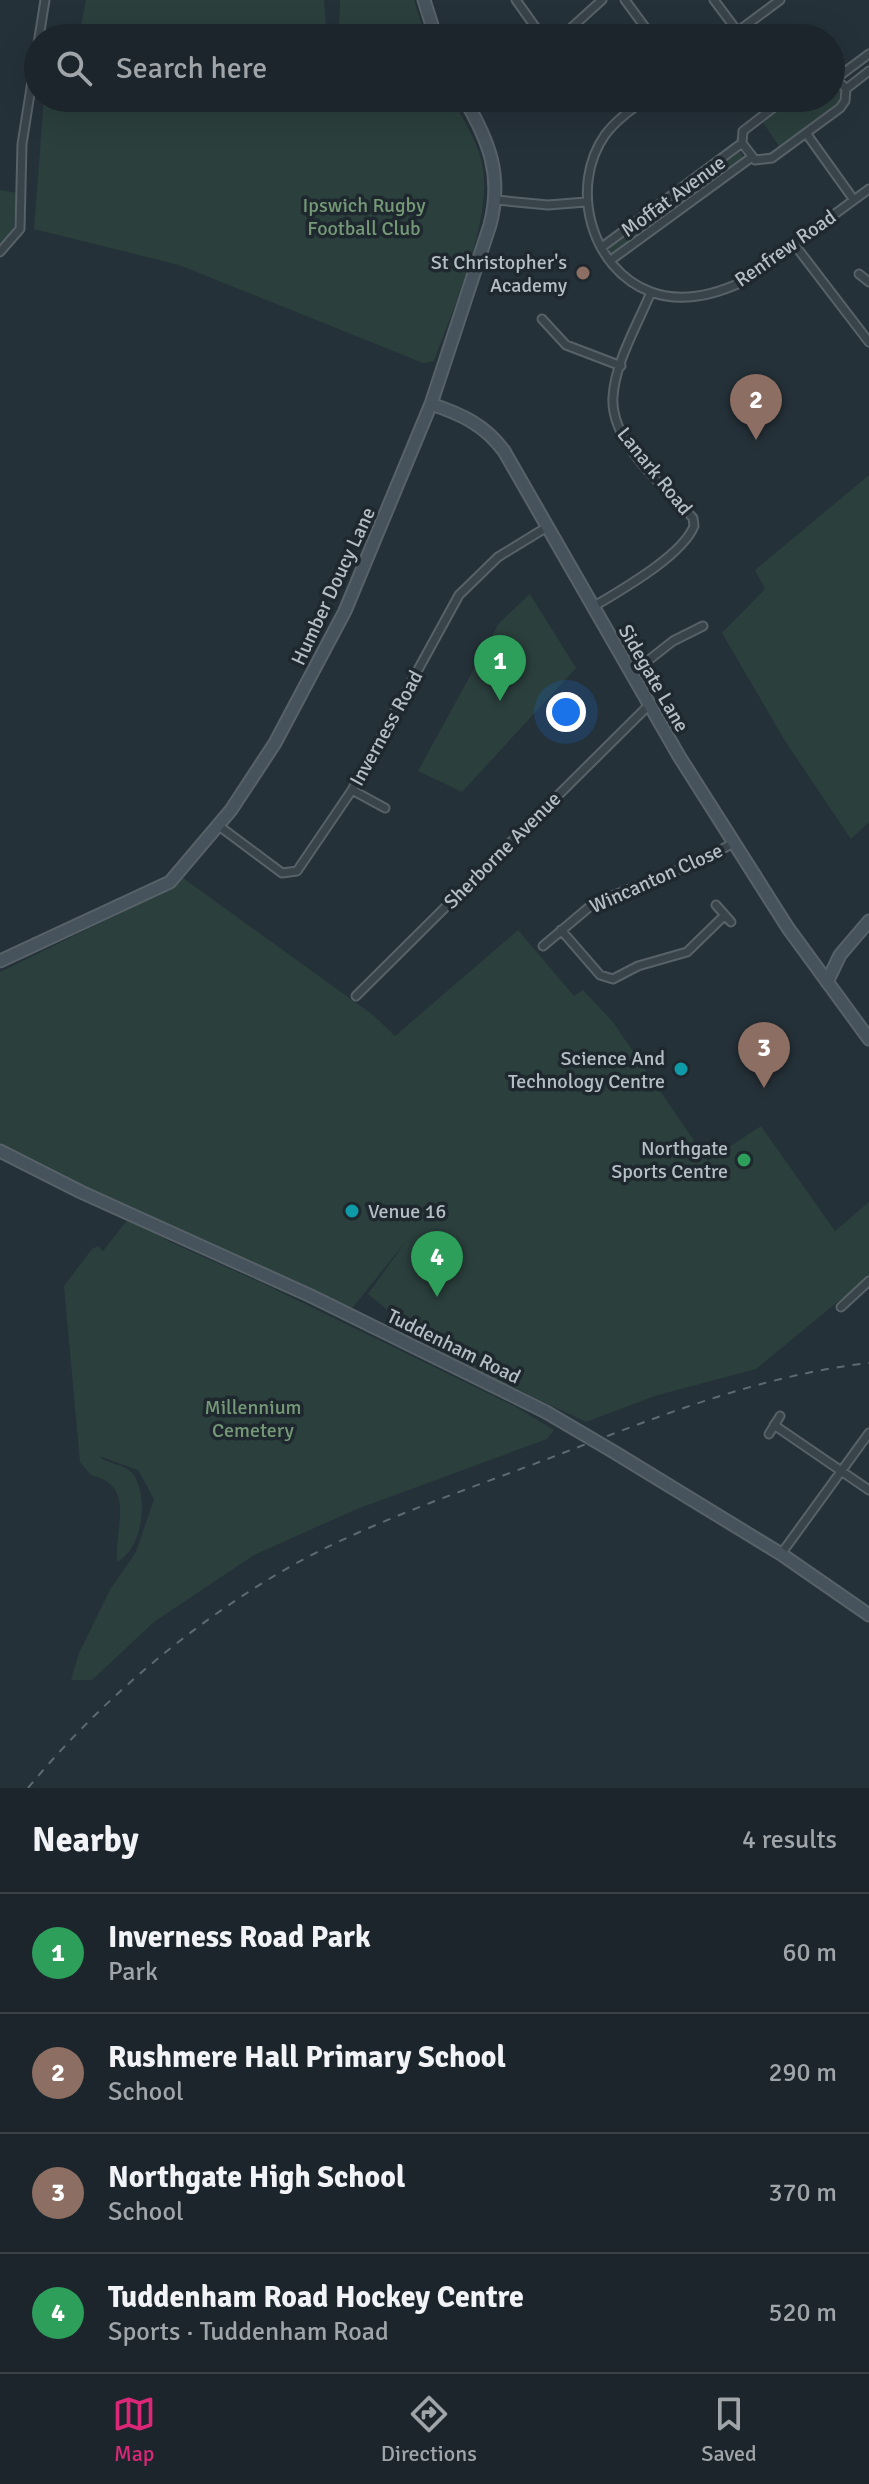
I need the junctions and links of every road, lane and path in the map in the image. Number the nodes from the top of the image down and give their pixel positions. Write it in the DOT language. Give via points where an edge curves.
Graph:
graph roads {
  1 [pos="45,0"];
  2 [pos="424,0"];
  3 [pos="516,0"];
  4 [pos="602,0"];
  5 [pos="625,0"];
  6 [pos="714,0"];
  7 [pos="780,0"];
  8 [pos="41,24"];
  9 [pos="432,24"];
  10 [pos="533,24"];
  11 [pos="575,24"];
  12 [pos="643,24"];
  13 [pos="727,24"];
  14 [pos="749,24"];
  15 [pos="869,54"];
  16 [pos="845,68"];
  17 [pos="869,71"];
  18 [pos="846,89"];
  19 [pos="845,92"];
  20 [pos="27,112"];
  21 [pos="472,112"];
  22 [pos="632,112"];
  23 [pos="767,112"];
  24 [pos="835,112"];
  25 [pos="806,133"];
  26 [pos="742,143"];
  27 [pos="752,157"];
  28 [pos="869,189"];
  29 [pos="496,200"];
  30 [pos="854,200"];
  31 [pos="586,202"];
  32 [pos="794,244"];
  33 [pos="602,247"];
  34 [pos="0,252"];
  35 [pos="611,260"];
  36 [pos="859,274"];
  37 [pos="869,282"];
  38 [pos="651,292"];
  39 [pos="542,319"];
  40 [pos="869,342"];
  41 [pos="621,366"];
  42 [pos="431,404"];
  43 [pos="547,527"];
  44 [pos="593,607"];
  45 [pos="703,626"];
  46 [pos="631,674"];
  47 [pos="649,705"];
  48 [pos="352,790"];
  49 [pos="385,808"];
  50 [pos="219,826"];
  51 [pos="733,843"];
  52 [pos="716,905"];
  53 [pos="725,915"];
  54 [pos="869,921"];
  55 [pos="731,922"];
  56 [pos="561,930"];
  57 [pos="543,946"];
  58 [pos="840,955"];
  59 [pos="0,961"];
  60 [pos="817,969"];
  61 [pos="827,982"];
  62 [pos="356,996"];
  63 [pos="869,1039"];
  64 [pos="0,1151"];
  65 [pos="869,1281"];
  66 [pos="841,1307"];
  67 [pos="780,1416"];
  68 [pos="774,1425"];
  69 [pos="869,1433"];
  70 [pos="769,1434"];
  71 [pos="841,1471"];
  72 [pos="869,1490"];
  73 [pos="781,1554"];
  74 [pos="869,1615"];
  1 -- 8 [label="street"];
  2 -- 9 [label="street"];
  3 -- 10 [label="street"];
  4 -- 11 [label="street"];
  5 -- 12 [label="street"];
  6 -- 13 [label="street"];
  7 -- 14 [label="street"];
  15 -- 16 [label="street"];
  17 -- 18 [label="street, Moffat Avenue"];
  18 -- 19 [label="street, Moffat Avenue"];
  20 -- 34 [label="street" via="20,229"];
  21 -- 29 [label="street, Humber Doucy Lane" via="491,149"];
  22 -- 31 [label="street" via="604,137 588,173"];
  23 -- 26 [label="street, Moffat Avenue" via="743,131"];
  24 -- 25 [label="street, Moffat Avenue"];
  25 -- 27 [label="street, Moffat Avenue" via="772,158"];
  25 -- 30 [label="street"];
  26 -- 27 [label="street, Moffat Avenue"];
  26 -- 33 [label="street, Moffat Avenue"];
  27 -- 35 [label="street, Moffat Avenue"];
  28 -- 30 [label="street, Renfrew Road"];
  29 -- 31 [label="street"];
  29 -- 42 [label="street, Humber Doucy Lane"];
  30 -- 32 [label="street, Renfrew Road"];
  31 -- 33 [label="street"];
  32 -- 38 [label="street, Renfrew Road" via="725,289 688,297"];
  32 -- 40 [label="street"];
  33 -- 35 [label="street"];
  35 -- 38 [label="street"];
  36 -- 37 [label="street"];
  38 -- 41 [label="street, Lanark Road"];
  39 -- 41 [label="street" via="566,345"];
  41 -- 44 [label="street, Lanark Road" via="613,393 616,422 694,526 637,580"];
  42 -- 43 [label="street, Sidegate Lane" via="468,418 496,440"];
  42 -- 50 [label="street, Humber Doucy Lane" via="345,611 275,743"];
  43 -- 44 [label="street, Sidegate Lane"];
  43 -- 48 [label="street, Inverness Road" via="498,557 459,595"];
  44 -- 46 [label="street, Sidegate Lane"];
  45 -- 46 [label="street" via="673,641"];
  46 -- 47 [label="street, Sidegate Lane"];
  47 -- 51 [label="street, Sidegate Lane"];
  47 -- 62 [label="street, Sherborne Avenue"];
  48 -- 49 [label="street"];
  48 -- 50 [label="street, Inverness Road" via="290,875"];
  50 -- 59 [label="street, Humber Doucy Lane" via="170,882"];
  51 -- 56 [label="street, Wincanton Close" via="602,899"];
  51 -- 60 [label="street, Sidegate Lane"];
  52 -- 53 [label="street"];
  53 -- 55 [label="street"];
  53 -- 56 [label="street" via="687,952 613,979 600,975"];
  54 -- 58 [label="street"];
  56 -- 57 [label="street, Wincanton Close"];
  58 -- 60 [label="street"];
  58 -- 61 [label="street"];
  60 -- 61 [label="street, Sidegate Lane"];
  61 -- 63 [label="street, Sidegate Lane"];
  64 -- 73 [label="street, Tuddenham Road, bridge" via="546,1412"];
  65 -- 66 [label="street"];
  67 -- 68 [label="street"];
  68 -- 70 [label="street"];
  68 -- 71 [label="street"];
  69 -- 71 [label="street"];
  71 -- 72 [label="street"];
  71 -- 73 [label="street"];
  73 -- 74 [label="street, Tuddenham Road"];
}
